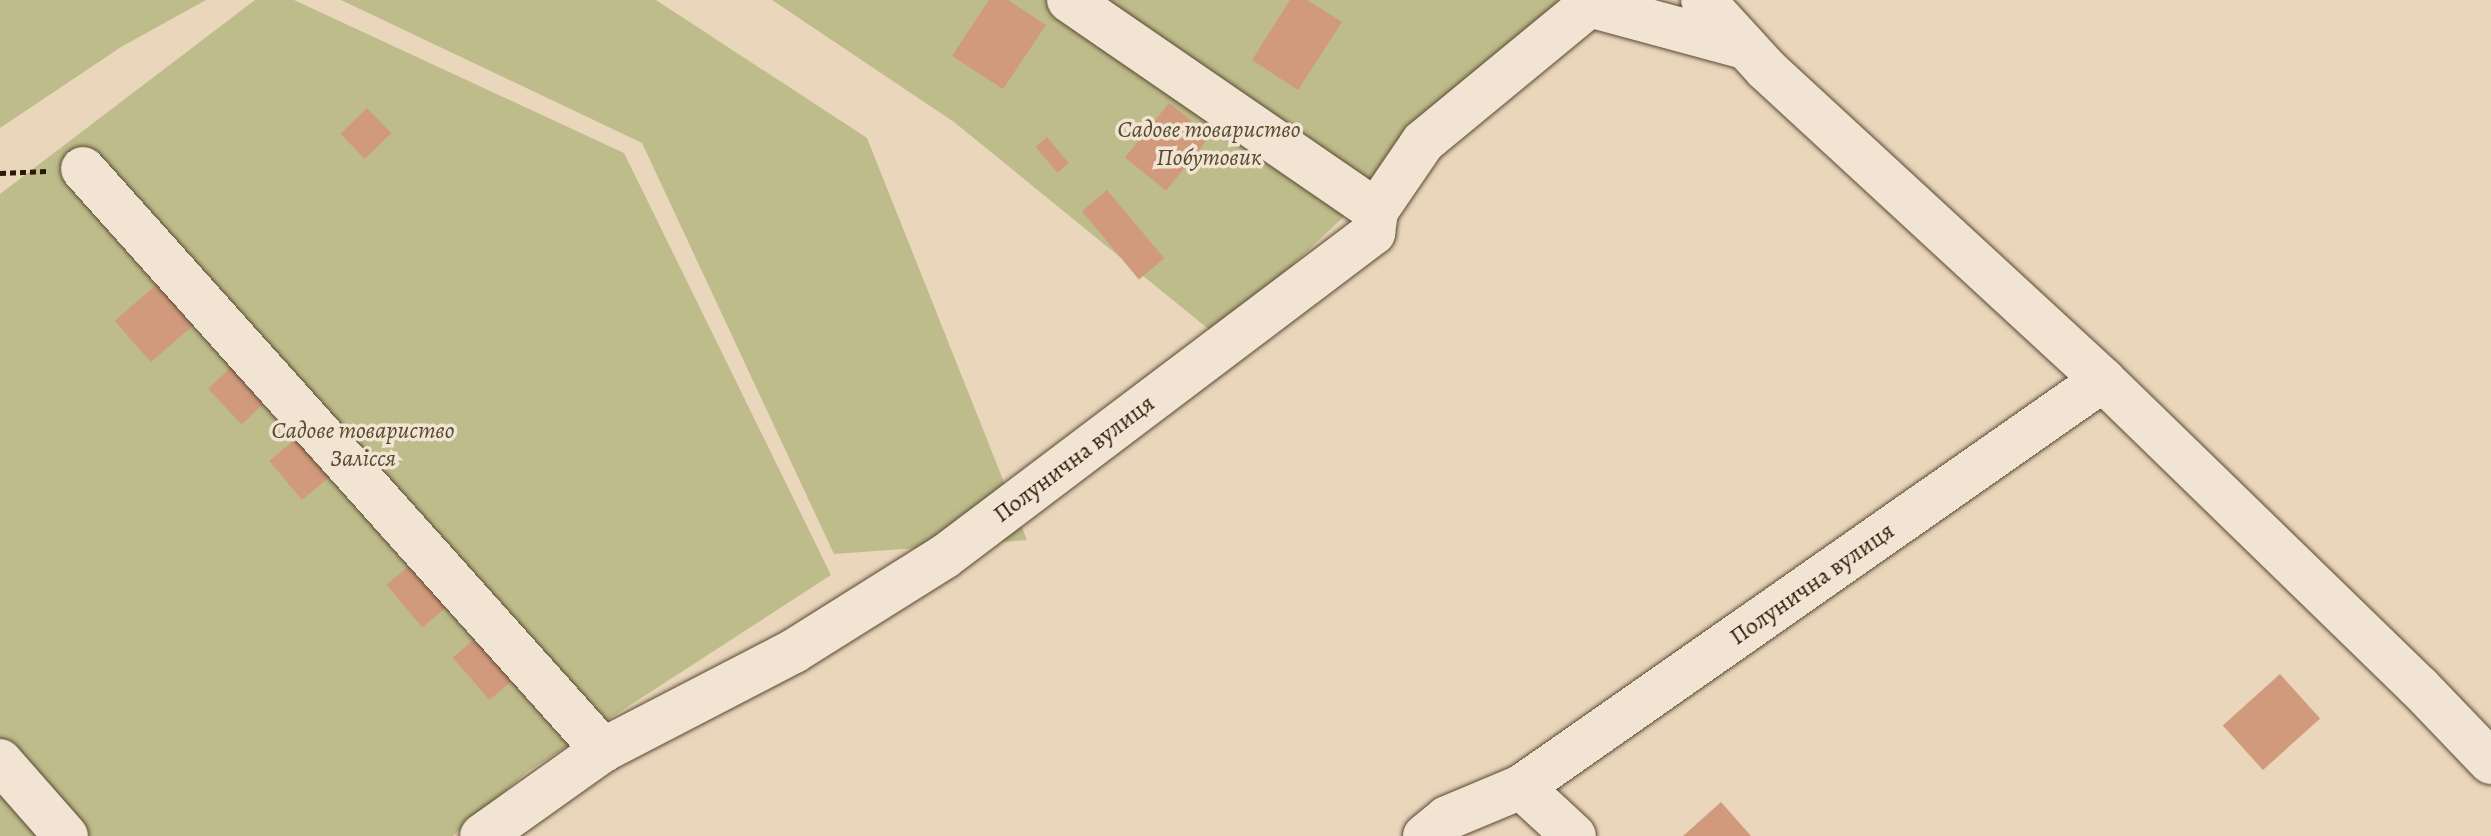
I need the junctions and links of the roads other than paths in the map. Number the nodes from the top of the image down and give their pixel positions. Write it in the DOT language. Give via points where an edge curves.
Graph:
graph roads {
  1 [pos="1069,0"];
  2 [pos="1703,0"];
  3 [pos="1592,2"];
  4 [pos="1745,47"];
  5 [pos="83,169"];
  6 [pos="1376,211"];
  7 [pos="2103,380"];
  8 [pos="603,750"];
  9 [pos="0,761"];
  10 [pos="2491,762"];
  11 [pos="1521,787"];
  12 [pos="66,836"];
  13 [pos="482,836"];
  14 [pos="1425,836"];
  15 [pos="1574,836"];
  1 -- 6 [label="street"];
  2 -- 4 [label="street"];
  3 -- 4 [label="street"];
  3 -- 6 [label="street, Полунична вулиця" via="1423,142"];
  4 -- 7 [label="street"];
  5 -- 8 [label="street"];
  6 -- 8 [label="street, Полунична вулиця" via="1373,233 944,557 794,651"];
  7 -- 10 [label="street"];
  7 -- 11 [label="street, Полунична вулиця"];
  8 -- 13 [label="street, Полунична вулиця"];
  9 -- 12 [label="street"];
  11 -- 14 [label="street, Полунична вулиця" via="1447,818"];
  11 -- 15 [label="street"];
}
